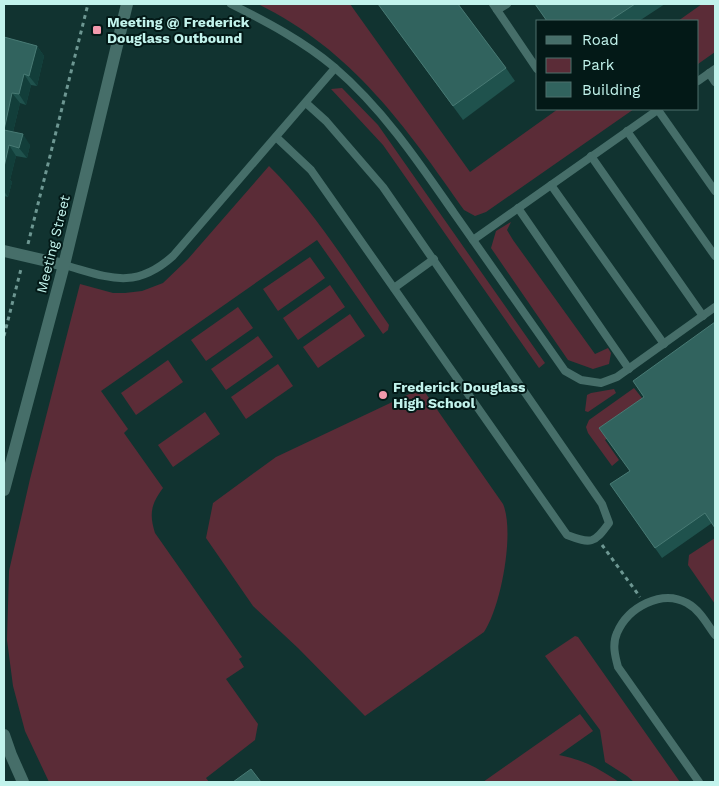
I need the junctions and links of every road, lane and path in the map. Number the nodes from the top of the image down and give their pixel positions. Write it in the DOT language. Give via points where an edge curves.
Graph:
graph roads {
  1 [pos="88,4"];
  2 [pos="127,4"];
  3 [pos="231,4"];
  4 [pos="507,4"];
  5 [pos="495,7"];
  6 [pos="335,68"];
  7 [pos="536,68"];
  8 [pos="712,71"];
  9 [pos="699,80"];
  10 [pos="715,82"];
  11 [pos="306,103"];
  12 [pos="657,110"];
  13 [pos="659,110"];
  14 [pos="627,131"];
  15 [pos="276,137"];
  16 [pos="591,156"];
  17 [pos="551,185"];
  18 [pos="715,191"];
  19 [pos="518,208"];
  20 [pos="473,240"];
  21 [pos="28,244"];
  22 [pos="4,251"];
  23 [pos="715,256"];
  24 [pos="434,260"];
  25 [pos="64,265"];
  26 [pos="22,266"];
  27 [pos="394,288"];
  28 [pos="715,308"];
  29 [pos="704,316"];
  30 [pos="4,336"];
  31 [pos="664,344"];
  32 [pos="629,369"];
  33 [pos="4,490"];
  34 [pos="598,538"];
  35 [pos="645,604"];
  36 [pos="715,635"];
  37 [pos="4,735"];
  38 [pos="23,782"];
  39 [pos="700,782"];
  1 -- 21 [label="path"];
  2 -- 25 [label="street, Meeting Street"];
  3 -- 6 [label="lane" via="277,27"];
  4 -- 5 [label="lane"];
  5 -- 7 [label="lane"];
  6 -- 11 [label="lane"];
  6 -- 20 [label="lane" via="375,107 421,165"];
  8 -- 9 [label="lane"];
  8 -- 10 [label="lane"];
  11 -- 15 [label="lane"];
  11 -- 24 [label="lane" via="326,121 383,187"];
  12 -- 14 [label="lane"];
  13 -- 18 [label="lane"];
  14 -- 16 [label="lane"];
  14 -- 23 [label="lane"];
  15 -- 25 [label="lane" via="160,267 130,279 112,278"];
  15 -- 27 [label="lane" via="311,170"];
  16 -- 17 [label="lane"];
  16 -- 29 [label="lane"];
  17 -- 19 [label="lane"];
  17 -- 31 [label="lane"];
  19 -- 20 [label="lane"];
  19 -- 32 [label="lane"];
  20 -- 32 [label="lane" via="565,371 581,380 601,383"];
  22 -- 25 [label="street"];
  24 -- 27 [label="lane"];
  24 -- 34 [label="lane" via="602,504 608,523"];
  25 -- 33 [label="street, Meeting Street"];
  26 -- 30 [label="path"];
  27 -- 34 [label="lane" via="567,535 585,542"];
  28 -- 29 [label="lane"];
  29 -- 31 [label="lane"];
  31 -- 32 [label="lane"];
  34 -- 35 [label="path"];
  35 -- 36 [label="lane" via="672,598 687,603"];
  35 -- 39 [label="lane" via="617,632 614,652 618,667"];
  37 -- 38 [label="street"];
}
